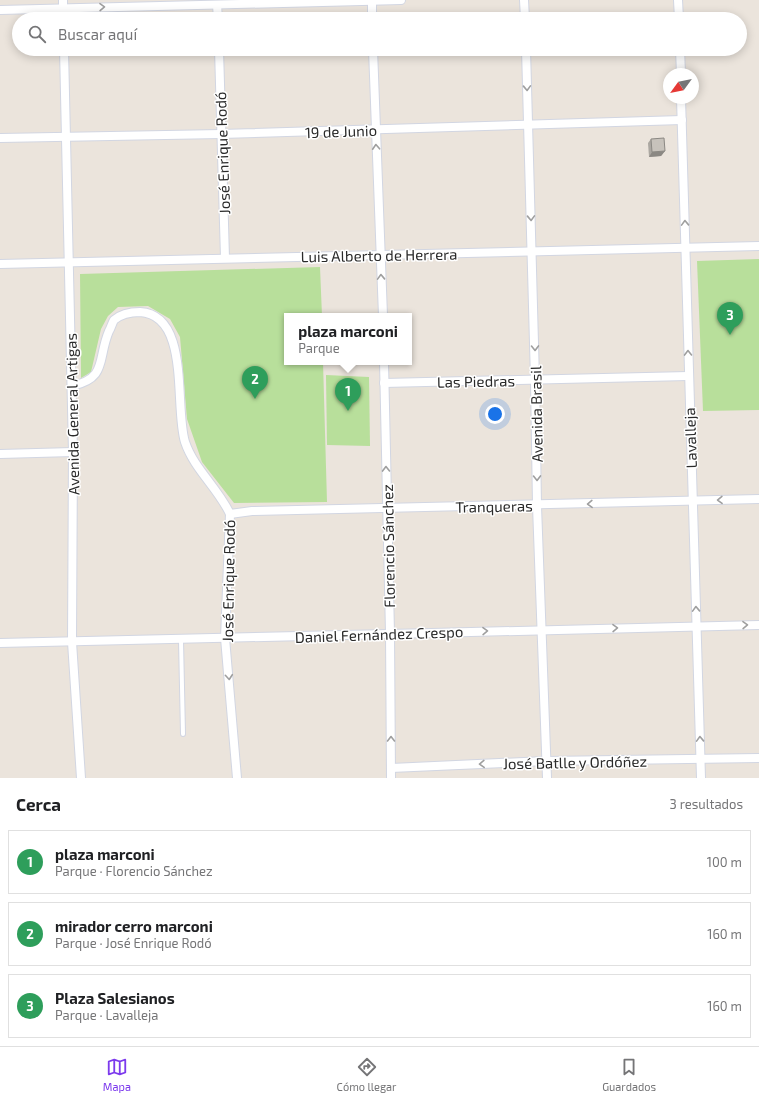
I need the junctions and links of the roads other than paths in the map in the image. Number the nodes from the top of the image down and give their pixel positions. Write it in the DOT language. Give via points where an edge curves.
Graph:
graph roads {
  1 [pos="401,0"];
  2 [pos="524,0"];
  3 [pos="678,0"];
  4 [pos="372,1"];
  5 [pos="63,4"];
  6 [pos="217,5"];
  7 [pos="0,10"];
  8 [pos="218,12"];
  9 [pos="372,12"];
  10 [pos="525,12"];
  11 [pos="679,12"];
  12 [pos="64,56"];
  13 [pos="219,56"];
  14 [pos="373,56"];
  15 [pos="526,56"];
  16 [pos="680,56"];
  17 [pos="681,68"];
  18 [pos="681,104"];
  19 [pos="682,120"];
  20 [pos="528,126"];
  21 [pos="375,130"];
  22 [pos="221,134"];
  23 [pos="67,137"];
  24 [pos="0,138"];
  25 [pos="759,246"];
  26 [pos="686,248"];
  27 [pos="532,253"];
  28 [pos="381,254"];
  29 [pos="224,258"];
  30 [pos="68,262"];
  31 [pos="0,264"];
  32 [pos="382,313"];
  33 [pos="384,365"];
  34 [pos="688,376"];
  35 [pos="536,380"];
  36 [pos="384,383"];
  37 [pos="72,386"];
  38 [pos="73,452"];
  39 [pos="0,454"];
  40 [pos="759,499"];
  41 [pos="692,501"];
  42 [pos="537,506"];
  43 [pos="387,508"];
  44 [pos="230,514"];
  45 [pos="759,625"];
  46 [pos="696,626"];
  47 [pos="542,629"];
  48 [pos="390,633"];
  49 [pos="225,638"];
  50 [pos="181,640"];
  51 [pos="72,642"];
  52 [pos="0,643"];
  53 [pos="183,734"];
  54 [pos="759,758"];
  55 [pos="700,760"];
  56 [pos="546,761"];
  57 [pos="391,768"];
  58 [pos="81,778"];
  59 [pos="237,778"];
  60 [pos="391,778"];
  61 [pos="547,778"];
  62 [pos="701,778"];
  1 -- 4 [label="street"];
  2 -- 10 [label="street"];
  3 -- 11 [label="street"];
  4 -- 6 [label="street"];
  4 -- 9 [label="street"];
  5 -- 6 [label="street, one-way"];
  5 -- 7 [label="street"];
  6 -- 8 [label="street"];
  12 -- 23 [label="street, Avenida General Artigas"];
  13 -- 22 [label="street, José Enrique Rodó"];
  14 -- 21 [label="street"];
  15 -- 20 [label="street, Avenida Brasil, one-way"];
  16 -- 17 [label="street"];
  18 -- 19 [label="street, Lavalleja"];
  19 -- 20 [label="street, 19 de Junio"];
  26 -- 19 [label="street, Lavalleja, one-way"];
  20 -- 21 [label="street, 19 de Junio"];
  20 -- 27 [label="street, Avenida Brasil, one-way"];
  21 -- 22 [label="street, 19 de Junio"];
  28 -- 21 [label="street, one-way"];
  22 -- 23 [label="street, 19 de Junio"];
  22 -- 29 [label="street, José Enrique Rodó"];
  23 -- 24 [label="street, 19 de Junio"];
  23 -- 30 [label="street, Avenida General Artigas"];
  25 -- 26 [label="street, Luis Alberto de Herrera"];
  26 -- 27 [label="street, Luis Alberto de Herrera"];
  34 -- 26 [label="street, Lavalleja, one-way"];
  27 -- 28 [label="street, Luis Alberto de Herrera"];
  27 -- 35 [label="street, Avenida Brasil, one-way"];
  28 -- 29 [label="street, Luis Alberto de Herrera"];
  32 -- 28 [label="street, one-way"];
  29 -- 30 [label="street, Luis Alberto de Herrera"];
  30 -- 31 [label="street, Luis Alberto de Herrera"];
  30 -- 37 [label="street, Avenida General Artigas"];
  33 -- 36 [label="street, Florencio Sánchez"];
  34 -- 35 [label="street, Las Piedras"];
  34 -- 41 [label="street, Lavalleja"];
  35 -- 36 [label="street, Las Piedras"];
  35 -- 42 [label="street, Avenida Brasil, one-way"];
  43 -- 36 [label="street, Florencio Sánchez, one-way"];
  37 -- 38 [label="street, Avenida General Artigas"];
  37 -- 44 [label="street, José Enrique Rodó" via="88,382 95,377 113,321 136,312 148,313 159,318 172,337 185,442 194,462"];
  38 -- 39 [label="street"];
  38 -- 51 [label="street, Avenida General Artigas"];
  40 -- 41 [label="street, Tranqueras, one-way"];
  41 -- 42 [label="street, Tranqueras, one-way"];
  46 -- 41 [label="street, Lavalleja, one-way"];
  42 -- 43 [label="street, Tranqueras"];
  42 -- 47 [label="street, Avenida Brasil"];
  43 -- 44 [label="street, Tranqueras" via="252,511"];
  43 -- 48 [label="street, Florencio Sánchez"];
  44 -- 49 [label="street, José Enrique Rodó"];
  46 -- 45 [label="street, Daniel Fernández Crespo, one-way"];
  47 -- 46 [label="street, Daniel Fernández Crespo, one-way"];
  55 -- 46 [label="street, Lavalleja, one-way"];
  48 -- 47 [label="street, Daniel Fernández Crespo, one-way"];
  47 -- 56 [label="street, Avenida Brasil"];
  48 -- 49 [label="street, Daniel Fernández Crespo"];
  57 -- 48 [label="street, Florencio Sánchez, one-way"];
  49 -- 50 [label="street, Daniel Fernández Crespo"];
  49 -- 59 [label="street, José Enrique Rodó, one-way"];
  50 -- 51 [label="street, Daniel Fernández Crespo"];
  50 -- 53 [label="lane"];
  51 -- 52 [label="street, Daniel Fernández Crespo"];
  51 -- 58 [label="street, Avenida General Artigas"];
  54 -- 55 [label="street, José Batlle y Ordóñez"];
  55 -- 56 [label="street, José Batlle y Ordóñez"];
  55 -- 62 [label="street, Lavalleja"];
  56 -- 57 [label="street, José Batlle y Ordóñez, one-way"];
  56 -- 61 [label="street, Avenida Brasil"];
  57 -- 60 [label="street, Florencio Sánchez"];
}
